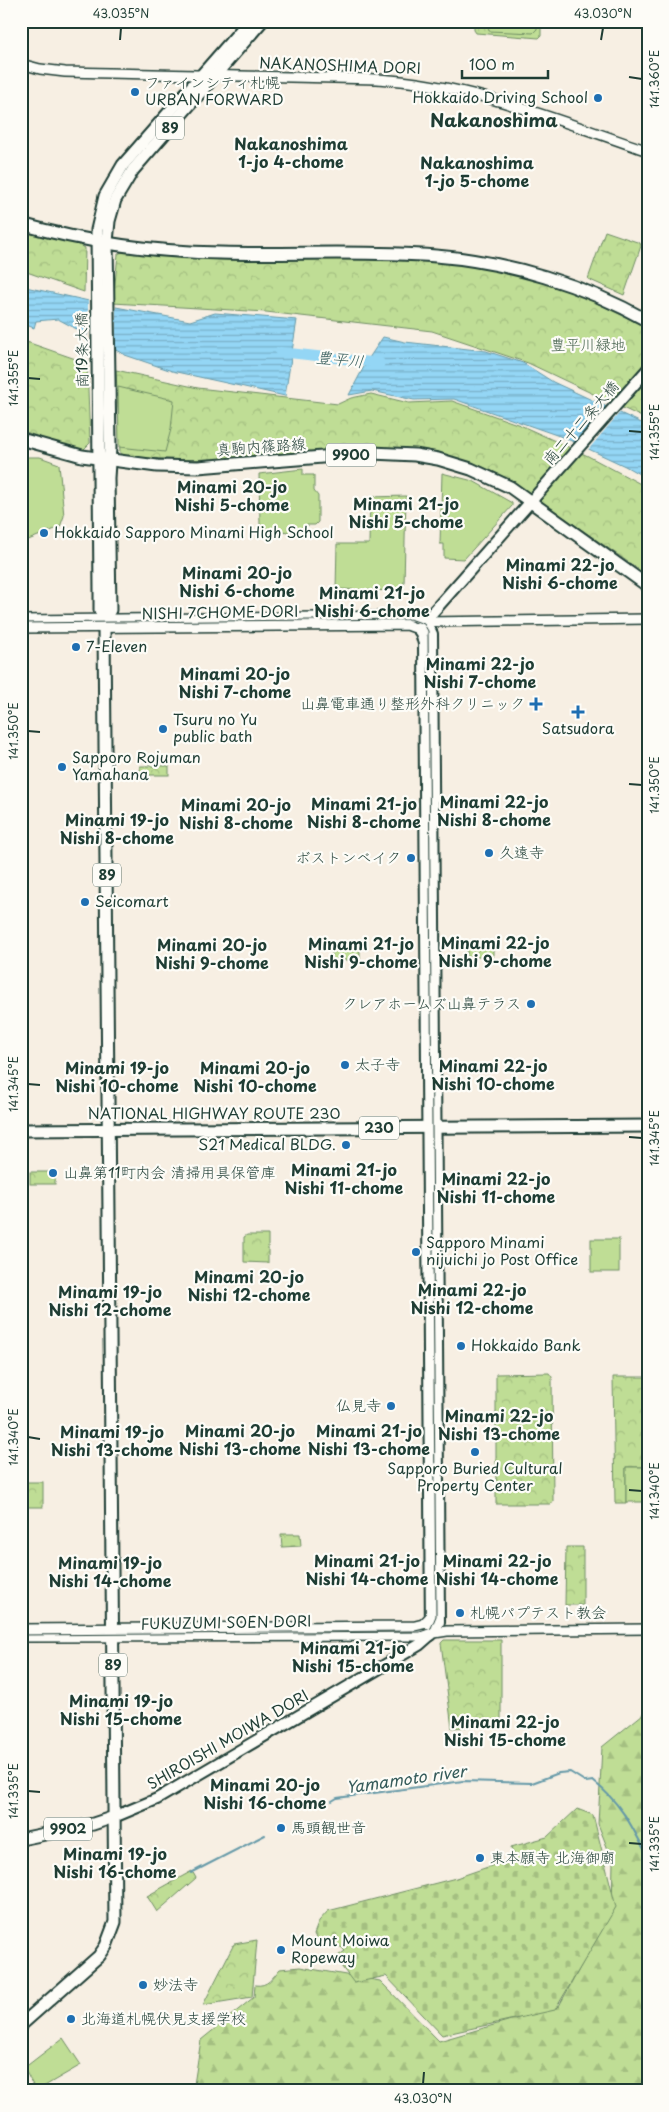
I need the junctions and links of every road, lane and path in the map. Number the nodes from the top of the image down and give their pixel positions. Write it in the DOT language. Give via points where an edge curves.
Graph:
graph roads {
  1 [pos="249,21"];
  2 [pos="262,21"];
  3 [pos="21,64"];
  4 [pos="201,75"];
  5 [pos="216,75"];
  6 [pos="648,151"];
  7 [pos="21,224"];
  8 [pos="101,245"];
  9 [pos="648,321"];
  10 [pos="648,369"];
  11 [pos="21,439"];
  12 [pos="104,456"];
  13 [pos="534,499"];
  14 [pos="648,586"];
  15 [pos="648,618"];
  16 [pos="21,620"];
  17 [pos="426,622"];
  18 [pos="104,624"];
  19 [pos="21,628"];
  20 [pos="418,630"];
  21 [pos="648,1126"];
  22 [pos="432,1128"];
  23 [pos="21,1130"];
  24 [pos="110,1130"];
  25 [pos="430,1616"];
  26 [pos="418,1626"];
  27 [pos="21,1629"];
  28 [pos="648,1629"];
  29 [pos="113,1633"];
  30 [pos="431,1635"];
  31 [pos="21,1637"];
  32 [pos="114,1817"];
  33 [pos="21,1839"];
  34 [pos="21,2025"];
  1 -- 4 [label="main road, 89"];
  2 -- 5 [label="main road, 89"];
  3 -- 4 [label="street, NAKANOSHIMA DORI" via="57,72"];
  4 -- 5 [label="street, NAKANOSHIMA DORI"];
  4 -- 8 [label="main road, 89" via="123,165 105,196 100,215"];
  5 -- 6 [label="street, NAKANOSHIMA DORI" via="377,79 444,86 494,99"];
  5 -- 8 [label="main road, 89" via="123,184"];
  7 -- 8 [label="main road"];
  8 -- 9 [label="main road" via="196,252 436,256 489,263 562,282"];
  8 -- 12 [label="main road, 南19条大橋 / 89"];
  10 -- 13 [label="main road, 南二十二条大橋"];
  11 -- 12 [label="main road, 真駒内篠路線 / 9900" via="53,449"];
  12 -- 13 [label="main road, 真駒内篠路線 / 9900" via="156,466 198,467 372,453 415,455 471,469"];
  12 -- 18 [label="main road, 89" via="100,610"];
  13 -- 14 [label="main road, 真駒内篠路線 / 9900"];
  13 -- 17 [label="main road"];
  15 -- 17 [label="street, NISHI 7CHOME DORI"];
  16 -- 18 [label="street, NISHI 7CHOME DORI"];
  17 -- 18 [label="street, NISHI 7CHOME DORI" via="413,616"];
  17 -- 20 [label="main road"];
  17 -- 22 [label="main road" via="432,634"];
  18 -- 19 [label="street, NISHI 7CHOME DORI"];
  18 -- 20 [label="street, NISHI 7CHOME DORI" via="406,625"];
  18 -- 24 [label="main road, 89"];
  20 -- 22 [label="main road" via="424,644"];
  21 -- 22 [label="main road, NATIONAL HIGHWAY ROUTE 230 / 230"];
  22 -- 24 [label="main road, NATIONAL HIGHWAY ROUTE 230 / 230"];
  22 -- 25 [label="main road"];
  22 -- 30 [label="main road" via="438,1622"];
  23 -- 24 [label="main road, NATIONAL HIGHWAY ROUTE 230 / 230"];
  24 -- 29 [label="main road, 89"];
  25 -- 26 [label="street"];
  25 -- 30 [label="main road"];
  26 -- 29 [label="street, FUKUZUMI SOEN DORI"];
  26 -- 30 [label="street"];
  27 -- 29 [label="street, FUKUZUMI SOEN DORI"];
  28 -- 30 [label="street, FUKUZUMI SOEN DORI" via="446,1631"];
  29 -- 30 [label="street, FUKUZUMI SOEN DORI"];
  29 -- 31 [label="street, FUKUZUMI SOEN DORI"];
  29 -- 32 [label="main road, 89"];
  30 -- 32 [label="main road, SHIROISHI MOIWA DORI" via="157,1799"];
  32 -- 33 [label="main road, 9902"];
  32 -- 34 [label="main road, 89" via="116,1909 106,1946 93,1962"];
}
